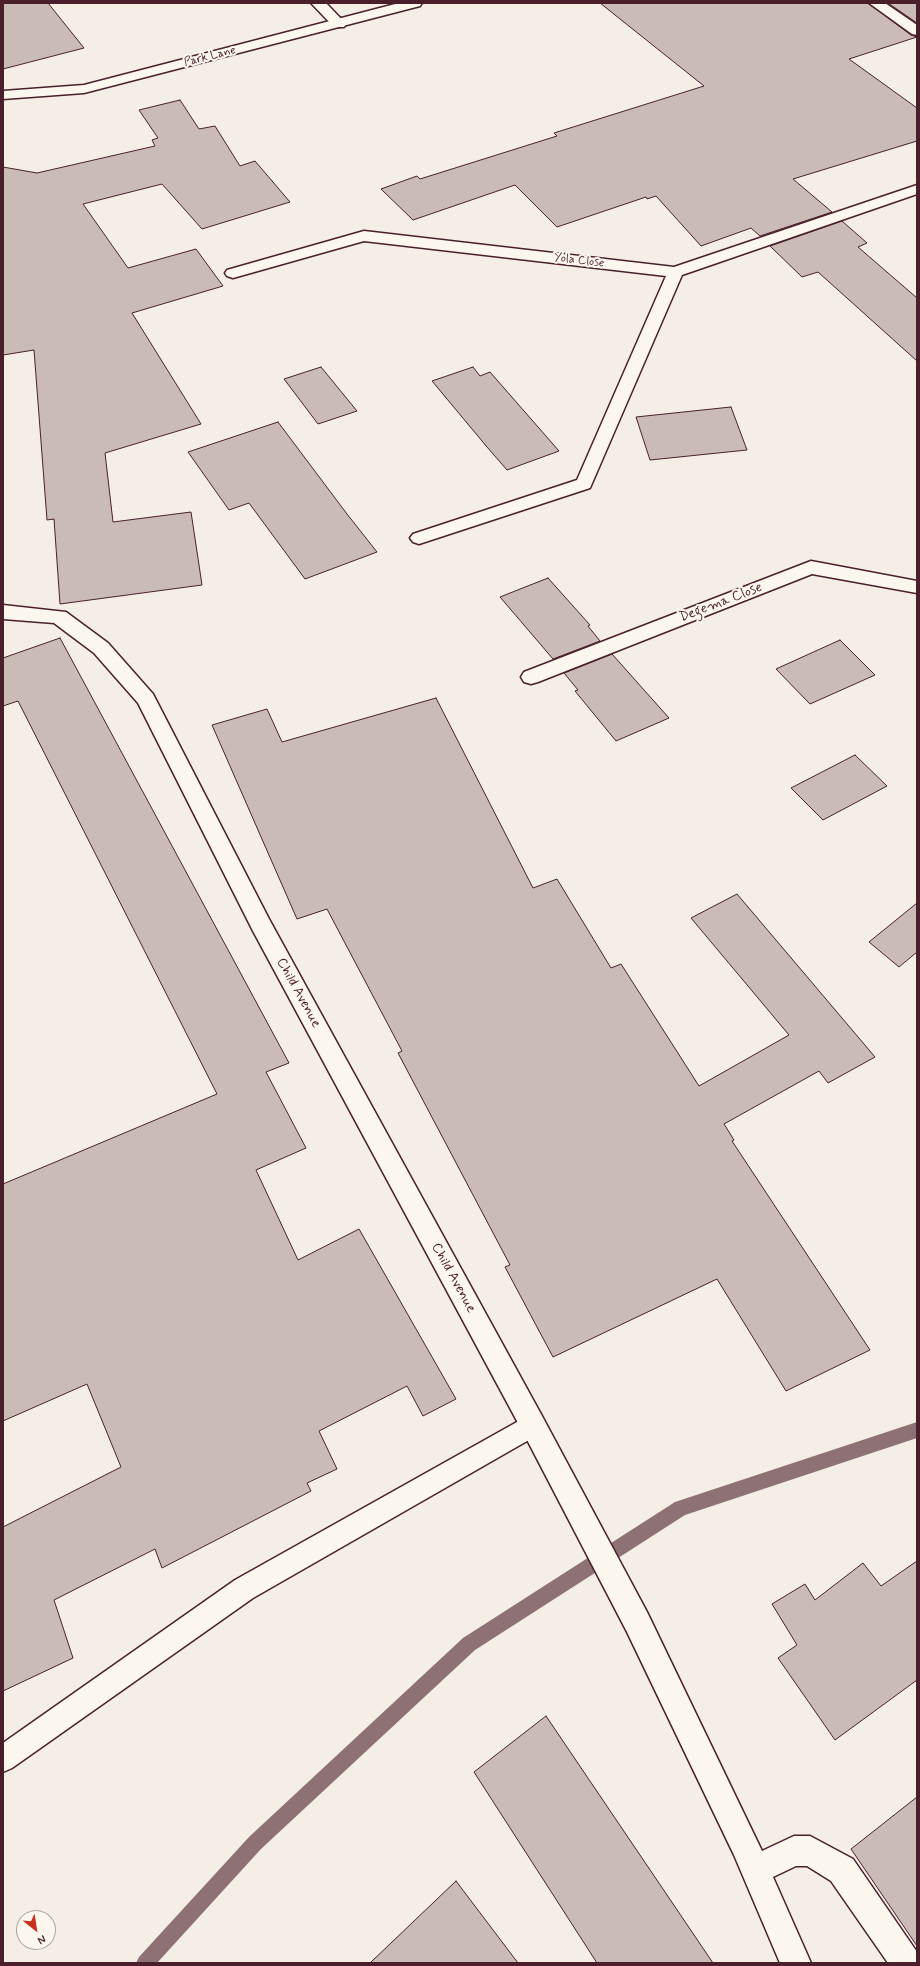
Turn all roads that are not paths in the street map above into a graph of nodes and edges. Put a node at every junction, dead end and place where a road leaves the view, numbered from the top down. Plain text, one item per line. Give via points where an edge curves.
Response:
1 (318, 3) edge
2 (415, 3) edge
3 (876, 3) edge
4 (344, 22) junction
5 (917, 31) edge
6 (3, 95) edge
7 (917, 189) edge
8 (675, 272) junction
9 (233, 273) dead end
10 (419, 538) dead end
11 (917, 588) edge
12 (3, 612) edge
13 (531, 678) dead end
14 (536, 1432) junction
15 (3, 1759) edge
16 (755, 1870) junction
17 (796, 1963) edge
18 (906, 1963) edge

1 - 4 street
2 - 4 street, Park Lane
3 - 5 street
4 - 6 street, Park Lane via 84,89
7 - 8 street, Yola Close
8 - 9 street, Yola Close via 364,236
8 - 10 street via 584,484
11 - 13 street, Degema Close via 812,567
12 - 14 street, Child Avenue via 59,617 101,648 146,699 261,925
14 - 15 lane via 244,1590
14 - 16 street, Child Avenue via 637,1622
16 - 17 street, Child Avenue
16 - 18 street via 794,1851 810,1851 842,1870

